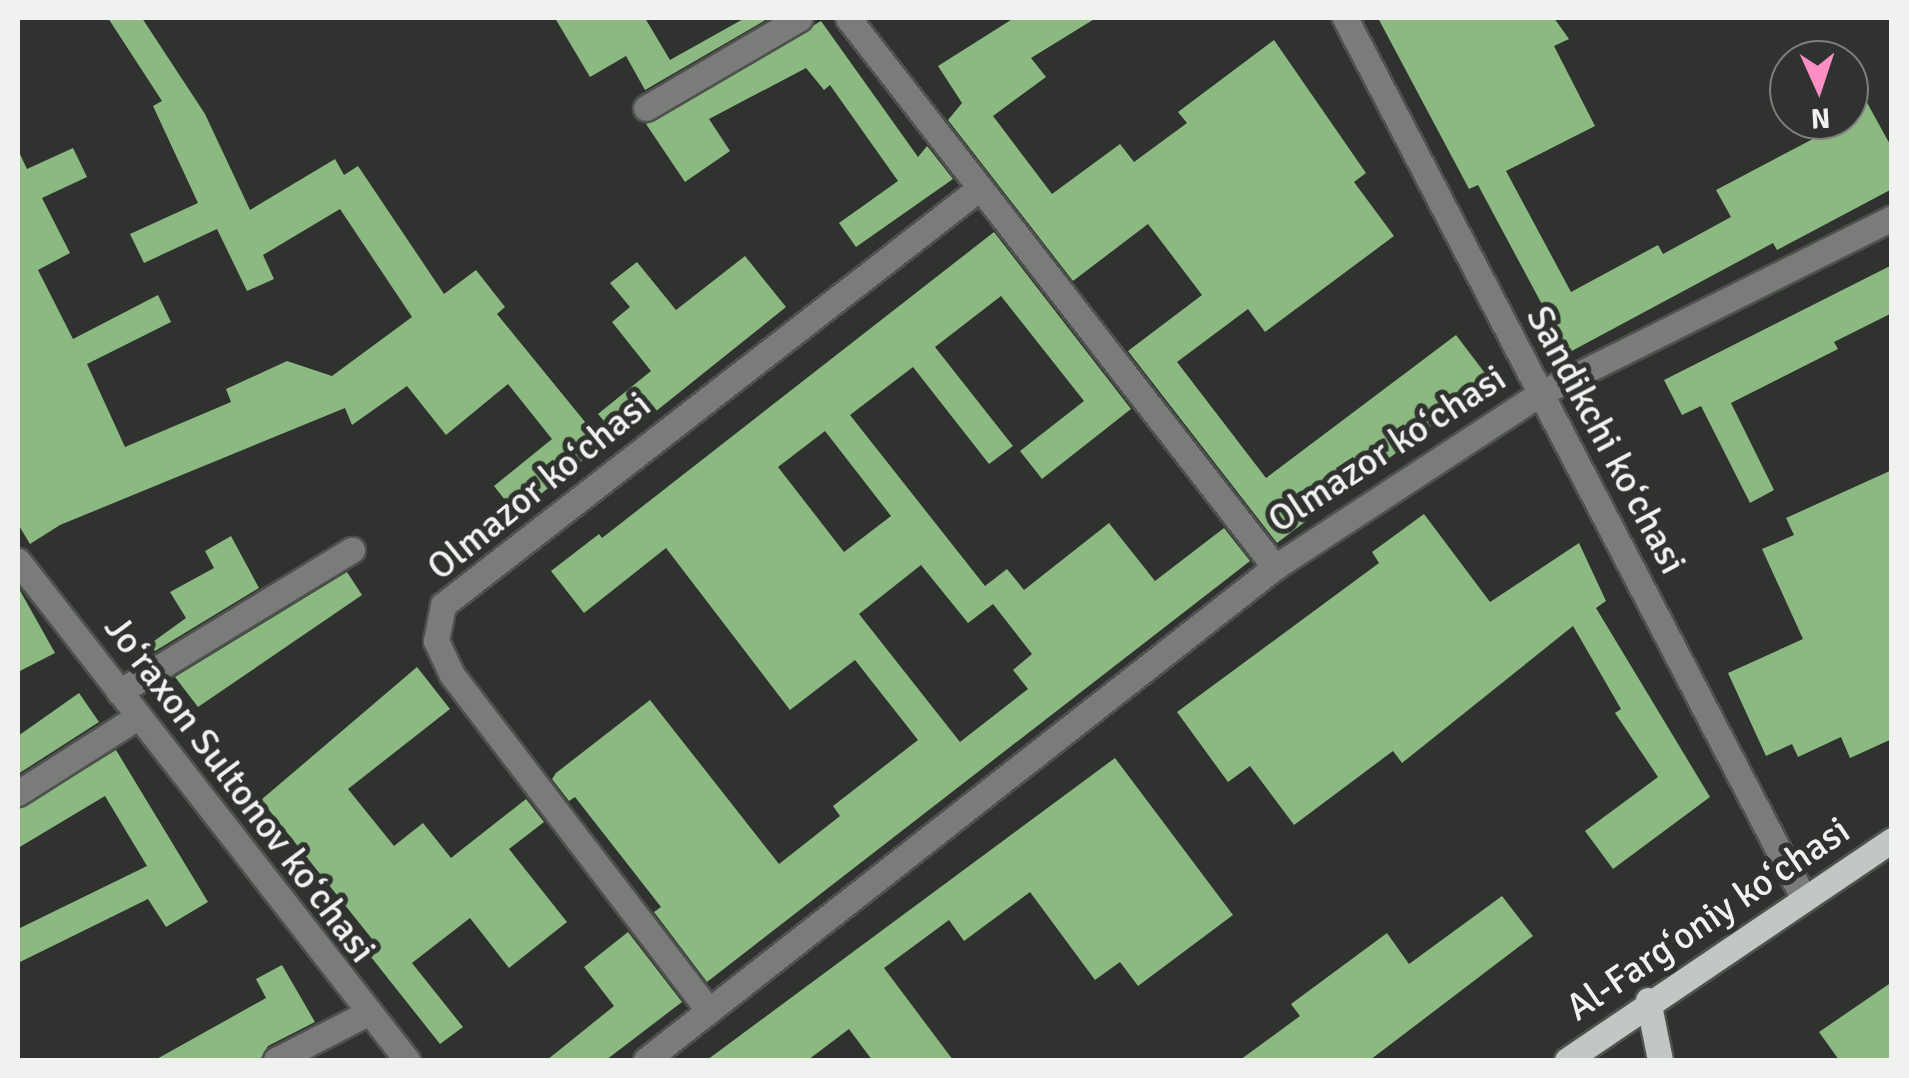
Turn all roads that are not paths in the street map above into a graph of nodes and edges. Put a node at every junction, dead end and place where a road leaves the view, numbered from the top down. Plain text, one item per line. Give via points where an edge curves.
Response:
1 (800, 18) edge
2 (848, 18) edge
3 (1345, 18) edge
4 (646, 108) dead end
5 (976, 191) junction
6 (1892, 218) edge
7 (1539, 394) junction
8 (352, 550) dead end
9 (18, 561) edge
10 (1275, 567) junction
11 (119, 692) junction
12 (134, 719) junction
13 (18, 793) edge
14 (1892, 840) edge
15 (1803, 897) junction
16 (1648, 1000) junction
17 (709, 1011) junction
18 (366, 1014) junction
19 (276, 1060) edge
20 (407, 1060) edge
21 (646, 1060) edge
22 (1567, 1060) edge
23 (1660, 1060) edge

1 - 4 street
2 - 5 street, Olmazor koʻchasi
3 - 7 street, Sandikchi koʻchasi
5 - 10 street, Olmazor koʻchasi
5 - 17 street, Olmazor koʻchasi via 443,606 436,641 452,675
6 - 7 street, Olmazor koʻchasi
7 - 10 street, Olmazor koʻchasi
7 - 15 street, Sandikchi koʻchasi
8 - 11 street
9 - 11 street, Joʻraxon Sultonov koʻchasi
10 - 17 street, Olmazor koʻchasi
11 - 12 street, Joʻraxon Sultonov koʻchasi
12 - 13 street
12 - 18 street, Joʻraxon Sultonov koʻchasi
14 - 15 main road, Al-Fargʻoniy koʻchasi
15 - 16 main road, Al-Fargʻoniy koʻchasi
16 - 22 main road, Al-Fargʻoniy koʻchasi
16 - 23 main road
17 - 21 street, Olmazor koʻchasi
18 - 19 street
18 - 20 street, Joʻraxon Sultonov koʻchasi

